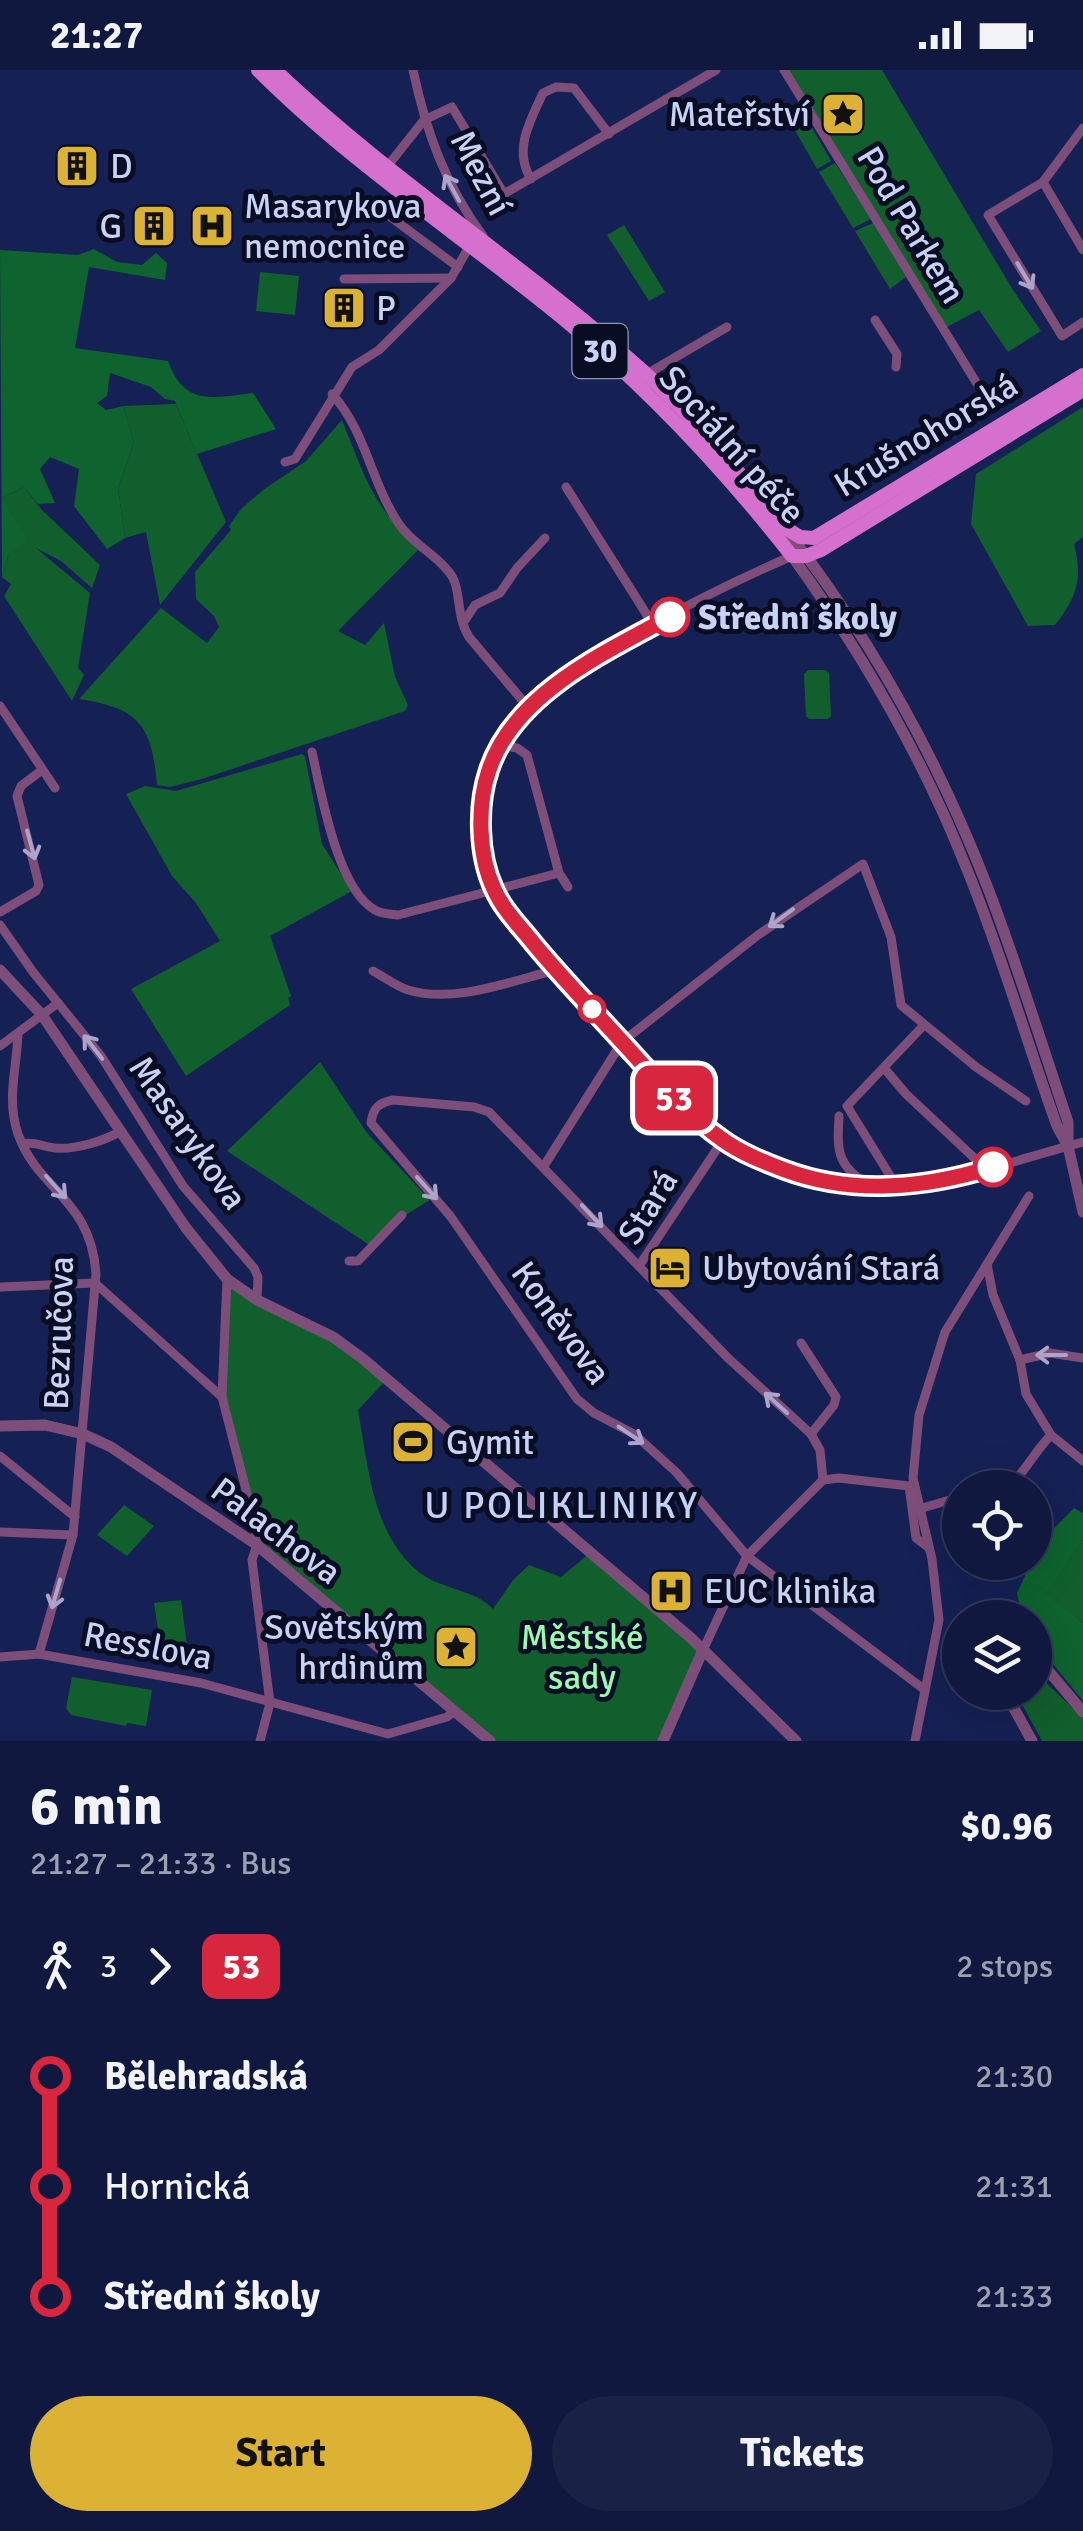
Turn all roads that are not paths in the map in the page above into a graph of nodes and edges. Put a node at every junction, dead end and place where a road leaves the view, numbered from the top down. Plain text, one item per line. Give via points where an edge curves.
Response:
1 (258, 70) edge
2 (274, 70) edge
3 (414, 70) edge
4 (716, 70) edge
5 (784, 70) edge
6 (424, 120) junction
7 (1083, 128) edge
8 (609, 134) junction
9 (382, 174) junction
10 (531, 179) junction
11 (1042, 182) junction
12 (373, 204) dead end
13 (469, 248) junction
14 (493, 250) junction
15 (1083, 250) edge
16 (458, 266) junction
17 (451, 278) junction
18 (344, 279) dead end
19 (874, 320) dead end
20 (1083, 322) edge
21 (727, 326) dead end
22 (896, 367) dead end
23 (646, 374) junction
24 (1083, 375) edge
25 (1083, 390) edge
26 (332, 394) junction
27 (992, 408) dead end
28 (285, 462) dead end
29 (566, 487) dead end
30 (782, 533) junction
31 (545, 538) dead end
32 (806, 550) junction
33 (768, 566) junction
34 (803, 572) junction
35 (462, 626) junction
36 (654, 626) junction
37 (0, 706) edge
38 (528, 708) junction
39 (500, 745) junction
40 (312, 752) dead end
41 (42, 770) junction
42 (55, 788) dead end
43 (560, 873) junction
44 (568, 887) dead end
45 (493, 888) junction
46 (0, 912) edge
47 (0, 924) edge
48 (0, 970) edge
49 (373, 970) dead end
50 (556, 970) junction
51 (58, 1003) junction
52 (42, 1015) junction
53 (924, 1026) junction
54 (18, 1033) junction
55 (622, 1042) junction
56 (0, 1046) edge
57 (884, 1068) junction
58 (1026, 1101) dead end
59 (839, 1116) dead end
60 (121, 1131) junction
61 (724, 1140) junction
62 (1083, 1142) edge
63 (22, 1144) junction
64 (1068, 1146) junction
65 (544, 1166) junction
66 (986, 1169) junction
67 (870, 1186) junction
68 (897, 1187) junction
69 (1029, 1196) dead end
70 (1083, 1212) edge
71 (402, 1214) dead end
72 (349, 1261) dead end
73 (987, 1264) junction
74 (639, 1266) junction
75 (227, 1279) junction
76 (95, 1282) junction
77 (0, 1288) edge
78 (257, 1300) junction
79 (801, 1343) dead end
80 (1083, 1358) edge
81 (1020, 1360) junction
82 (222, 1396) junction
83 (0, 1426) edge
84 (83, 1434) junction
85 (811, 1434) junction
86 (1051, 1435) junction
87 (0, 1456) edge
88 (1083, 1461) edge
89 (1027, 1470) edge
90 (822, 1480) junction
91 (942, 1502) edge
92 (919, 1509) junction
93 (75, 1517) junction
94 (0, 1532) edge
95 (72, 1534) junction
96 (256, 1545) junction
97 (930, 1548) junction
98 (747, 1556) junction
99 (703, 1650) junction
100 (39, 1654) junction
101 (0, 1657) edge
102 (1052, 1675) edge
103 (732, 1678) junction
104 (689, 1683) junction
105 (925, 1690) junction
106 (270, 1703) junction
107 (1015, 1710) edge
108 (454, 1711) junction
109 (1083, 1712) edge
110 (389, 1738) edge
111 (260, 1741) edge
112 (490, 1741) edge
113 (663, 1741) edge
114 (796, 1741) edge
115 (914, 1741) edge
116 (1032, 1741) edge

1 - 9 main road, Sociální péče / 30 via 335,143
2 - 9 main road, Sociální péče / 30
3 - 6 street, Mezní
4 - 8 street
5 - 27 street, Pod Parkem
6 - 9 street, Mezní
6 - 10 street via 452,107 504,194
14 -> 6 street, Mezní via 443,172
7 - 11 street
8 - 10 street
8 - 10 street via 574,88 543,93 522,150
9 - 13 main road, Sociální péče / 30
9 - 14 main road, Sociální péče / 30
11 - 15 street
11 -> 20 street via 988,215 1062,336
12 - 16 street
13 - 16 street
13 - 30 main road, Sociální péče / 30 via 641,386
14 - 23 main road, Sociální péče / 30
16 - 17 street
17 - 18 street
17 - 26 street via 379,350 352,366
19 - 22 street via 896,354
21 - 23 street
23 - 30 main road, Sociální péče / 30 via 721,451
24 - 32 main road, Krušnohorská
25 - 32 main road, Krušnohorská
26 - 28 street via 295,458
26 - 35 street via 356,426 401,528 452,576
29 - 36 street
30 - 32 main road, Sociální péče / 30
30 - 32 main road via 800,537
30 - 33 street
31 - 35 street via 500,593 466,614
32 - 33 street
32 - 34 street
32 - 64 street via 900,700 962,824 1068,1122
33 - 34 street
33 - 36 street
34 - 64 street via 866,667 932,789
35 - 38 street
36 - 38 street
37 - 41 street
38 - 39 street
39 - 43 street via 528,755
39 - 45 street via 481,806
40 - 45 street via 340,862 376,911 398,915
41 - 42 street
41 -> 46 street via 18,796 39,886
43 - 44 street
43 - 45 street
45 - 50 street
47 - 51 street, Masarykova
48 - 52 street, Masarykova
49 - 50 street via 406,990 447,994
50 - 55 street
51 - 52 street
78 -> 51 street, Masarykova via 254,1268 183,1186 102,1056
52 - 54 street
52 - 60 street, Masarykova
53 -> 55 street via 901,1004 891,936 863,864 758,934
53 - 57 street
53 - 58 street
54 - 56 street
54 - 63 street, Bezručova via 12,1100
55 - 61 street
55 - 65 street
57 - 66 street
57 - 68 street via 847,1106
59 - 67 street via 842,1162
60 - 63 street via 64,1148
60 - 75 street, Masarykova
61 - 67 street via 790,1172
61 - 74 street, Stará
62 - 64 street
63 -> 76 street, Bezručova via 78,1213 95,1257
64 - 66 street
64 - 70 street
65 -> 74 street
65 -> 98 street, Koněvova via 490,1112 393,1100 373,1111 371,1124 382,1140 447,1212 577,1400 634,1434 677,1473
66 - 68 street
67 - 68 street
69 - 73 street
71 - 72 street via 358,1261
73 - 81 street via 992,1295
73 - 92 street via 945,1332 919,1415 913,1478
85 -> 74 street, Stará
75 - 78 street, Masarykova
75 - 82 street
76 - 77 street
76 - 82 street
76 - 84 street, Bezručova
78 - 99 street, Masarykova via 362,1358
79 - 85 street via 836,1397
80 -> 81 street via 1050,1353
81 - 86 street via 1026,1394
82 - 96 street
83 - 84 street, Palachova via 44,1425
84 - 93 street, Bezručova
84 - 96 street, Palachova
85 - 90 street via 820,1450
86 - 88 street
86 - 89 street
87 - 93 street
90 - 97 street via 909,1486 916,1538
90 - 98 street
91 - 92 street
92 - 97 street
93 - 95 street, Bezručova
94 - 95 street
95 -> 100 street, Bezručova
96 - 106 street via 252,1560
96 - 108 street, Palachova
97 - 105 street via 939,1620
98 - 99 street
98 - 105 street, Koněvova
99 - 103 street, Masarykova
99 - 104 street
100 - 101 street, Resslova
100 - 106 street, Resslova via 202,1683
102 - 109 street
103 - 104 street via 706,1672
103 - 114 street, Masarykova
104 - 113 street
105 - 115 street
106 - 110 street, Resslova
106 - 111 street
107 - 116 street
108 - 110 street, Resslova
108 - 112 street, Palachova

